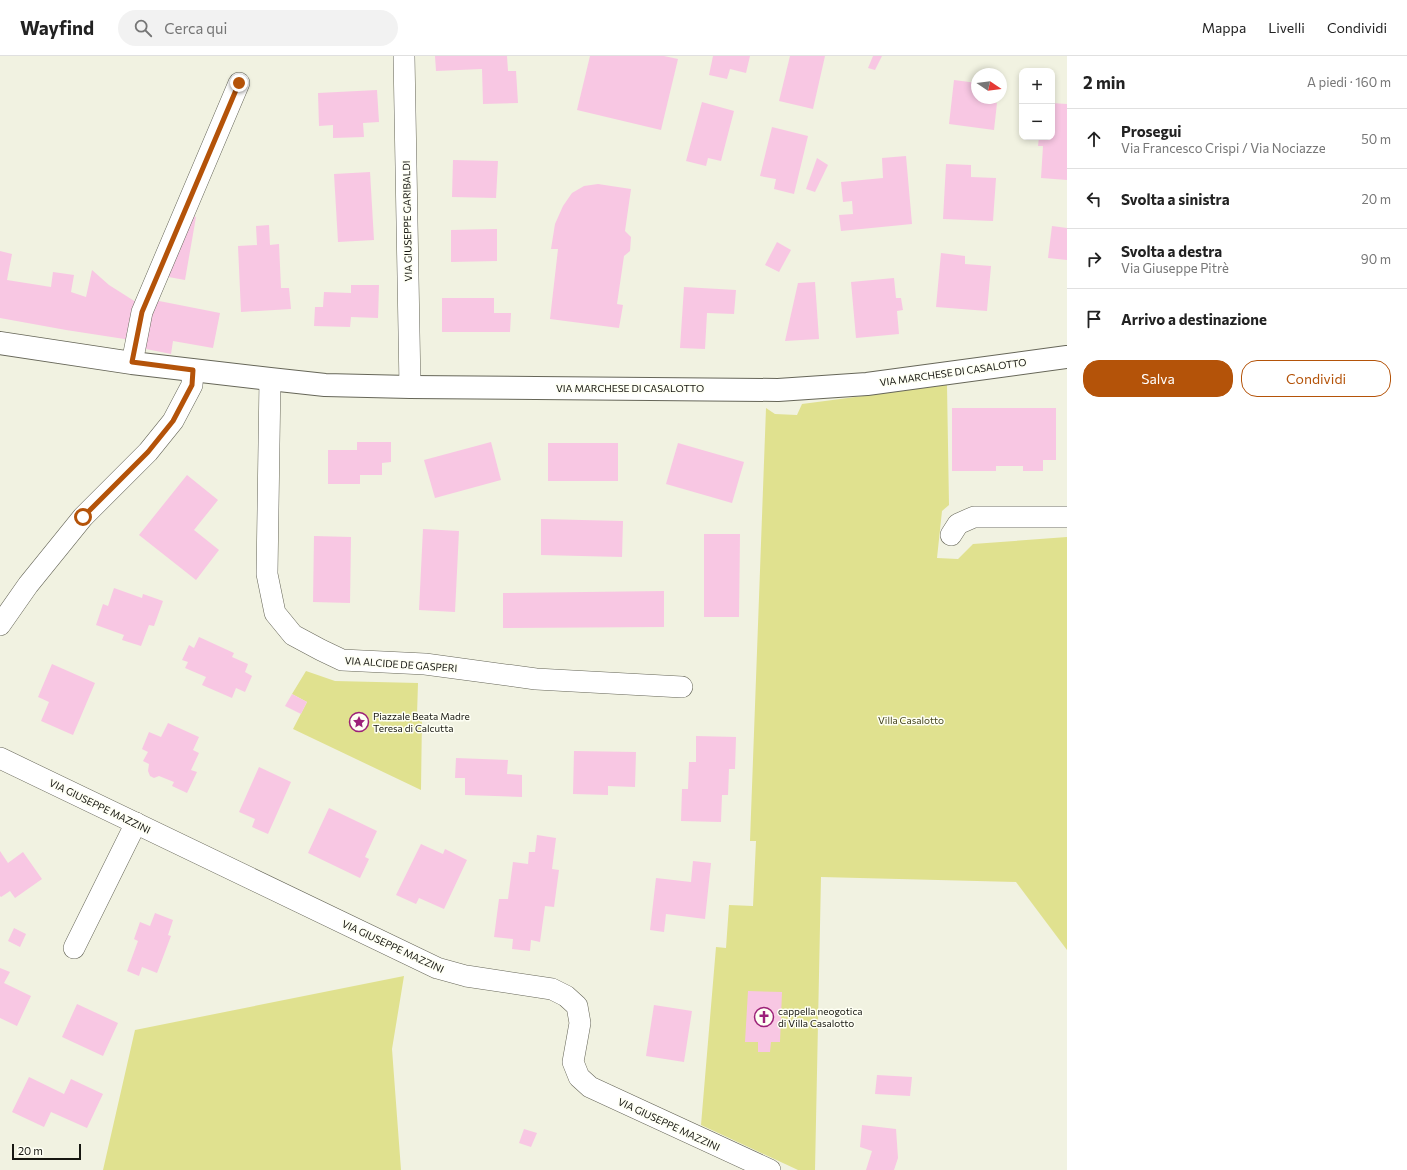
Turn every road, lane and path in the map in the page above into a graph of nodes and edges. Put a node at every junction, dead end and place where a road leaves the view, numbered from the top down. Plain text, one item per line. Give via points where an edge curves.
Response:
1 (404, 56) edge
2 (239, 83) dead end
3 (0, 343) edge
4 (1067, 357) edge
5 (132, 362) junction
6 (193, 370) junction
7 (270, 379) junction
8 (410, 387) junction
9 (1067, 517) edge
10 (951, 535) dead end
11 (0, 625) edge
12 (682, 687) dead end
13 (0, 758) edge
14 (136, 823) junction
15 (74, 948) dead end
16 (770, 1170) edge

1 - 8 street, VIA GIUSEPPE GARIBALDI
2 - 5 street via 142,312
3 - 5 street, VIA MARCHESE DI CASALOTTO
4 - 8 street, VIA MARCHESE DI CASALOTTO via 867,384 778,390
5 - 6 street, VIA MARCHESE DI CASALOTTO
6 - 7 street, VIA MARCHESE DI CASALOTTO
6 - 11 street via 192,385 173,421 148,452 83,517 28,585
7 - 8 street, VIA MARCHESE DI CASALOTTO via 325,385
7 - 12 street, VIA ALCIDE DE GASPERI via 267,574 275,613 293,635 342,660 425,664 536,679
9 - 10 street via 974,518 958,524
13 - 14 street, VIA GIUSEPPE MAZZINI
14 - 15 street
14 - 16 street, VIA GIUSEPPE MAZZINI via 437,968 466,976 552,990 566,996 577,1006 580,1023 573,1062 579,1077 590,1087

